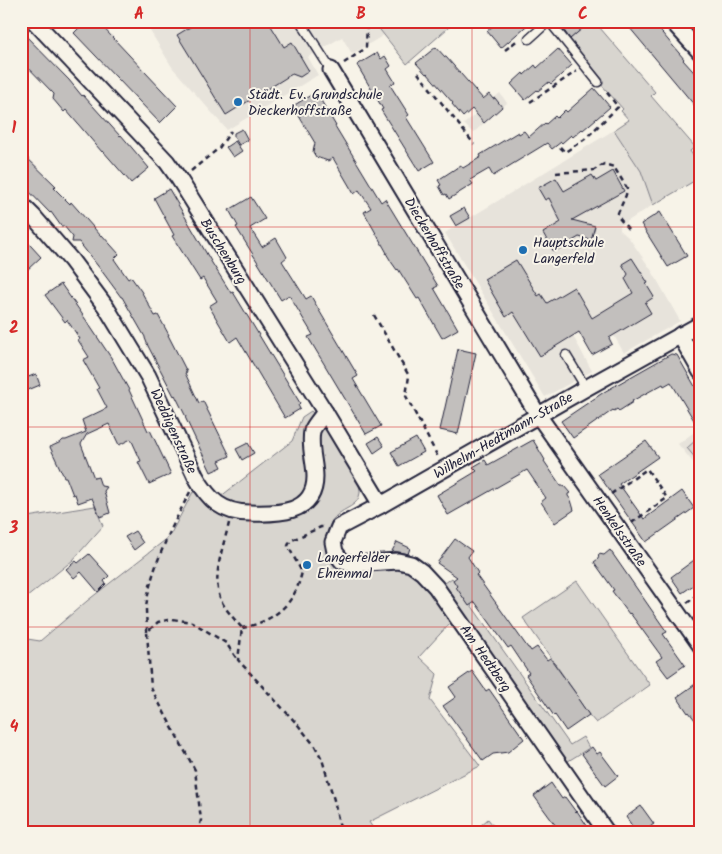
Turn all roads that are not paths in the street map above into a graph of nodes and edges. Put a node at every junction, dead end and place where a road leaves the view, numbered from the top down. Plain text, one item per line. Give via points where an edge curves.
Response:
1 (34, 21) edge
2 (300, 21) edge
3 (549, 21) edge
4 (672, 21) edge
5 (530, 39) road end
6 (701, 53) edge
7 (331, 70) joint
8 (598, 82) road end
9 (21, 204) edge
10 (701, 324) edge
11 (680, 335) junction
12 (566, 355) dead end
13 (701, 372) edge
14 (586, 388) junction
15 (325, 412) junction
16 (538, 415) junction
17 (381, 505) junction
18 (333, 542) joint
19 (695, 626) edge
20 (701, 646) edge
21 (607, 833) edge

1 - 15 street, Buschenburg via 167,162
2 - 7 lane
3 - 5 lane
3 - 8 lane
4 - 6 street
7 - 16 street, Dieckerhoffstraße
9 - 15 street, Weddigenstraße via 71,260 106,307 148,376 200,486 214,503 232,512 248,513 278,512 300,506 313,489 313,429
10 - 11 street, Wilhelm-Hedtmann-Straße
11 - 13 street
11 - 14 street, Wilhelm-Hedtmann-Straße
12 - 14 lane
14 - 16 street, Wilhelm-Hedtmann-Straße
15 - 17 street, Buschenburg
16 - 17 street, Wilhelm-Hedtmann-Straße
16 - 19 street, Henkelsstraße via 620,531
17 - 18 street, Wilhelm-Hedtmann-Straße via 339,527
18 - 21 street, Am Hedtberg via 342,561 353,564 404,562 417,568 432,582
19 - 20 street, Henkelsstraße

